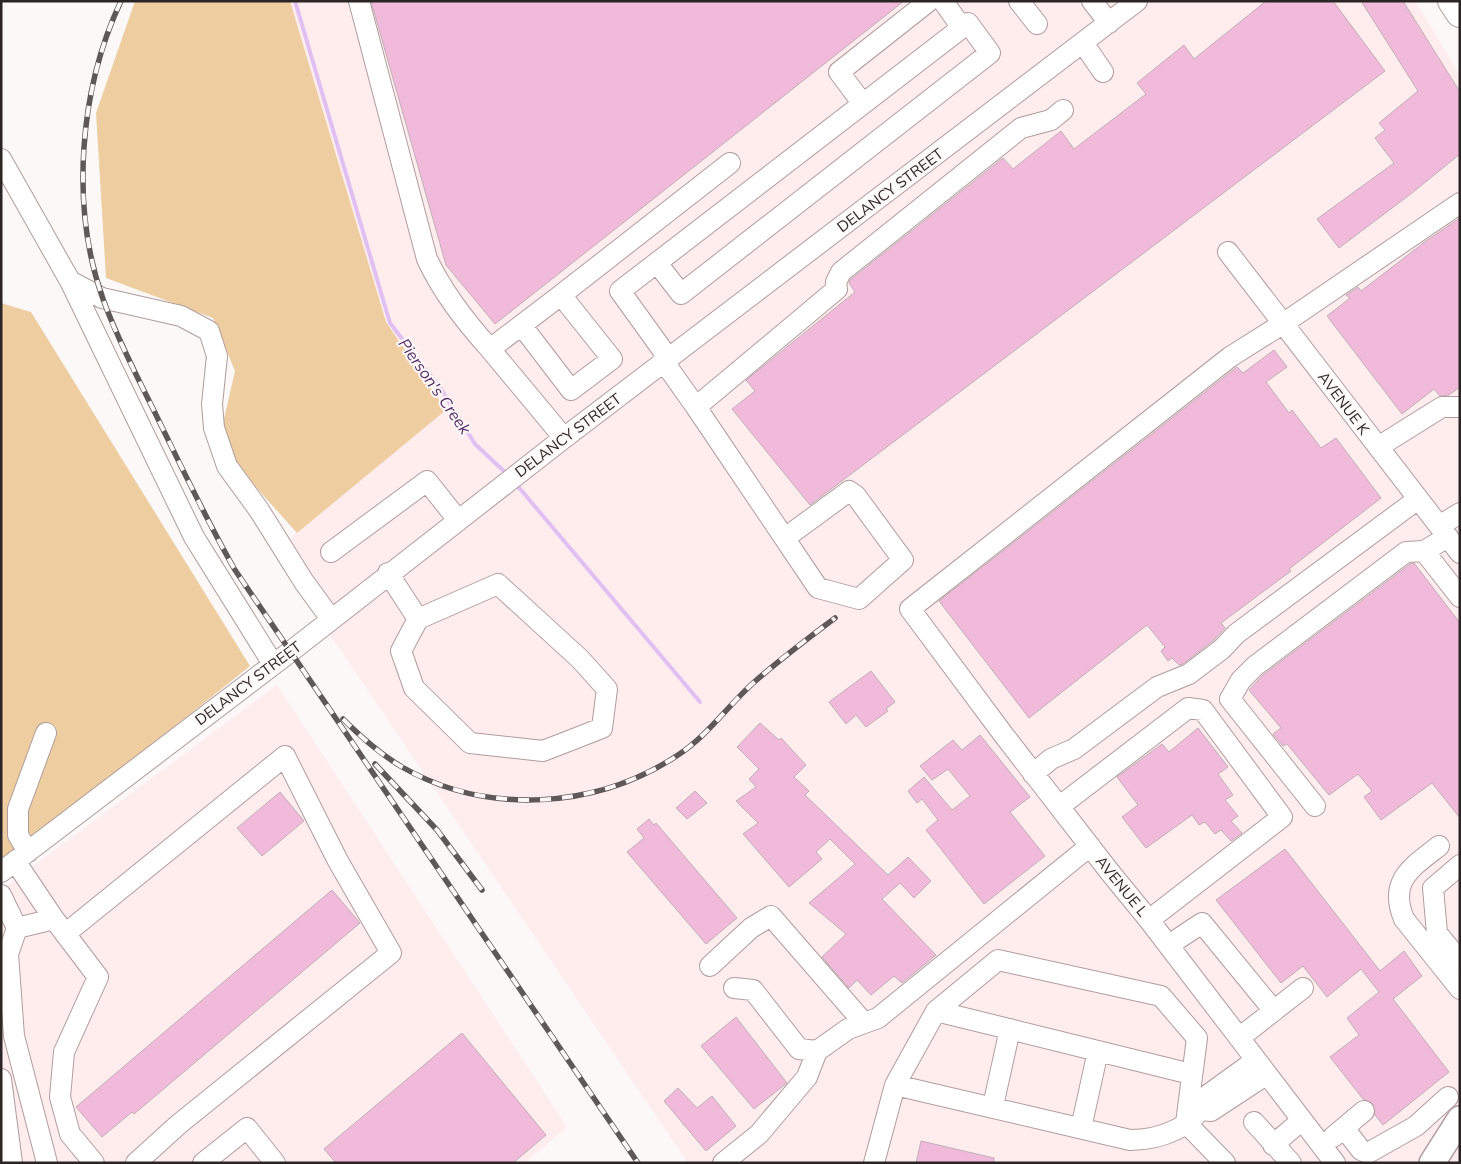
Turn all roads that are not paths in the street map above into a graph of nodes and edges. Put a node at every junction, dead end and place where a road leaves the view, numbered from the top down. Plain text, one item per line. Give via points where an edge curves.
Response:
1 (359, 1) edge
2 (929, 1) edge
3 (943, 1) edge
4 (1019, 1) edge
5 (1092, 1) edge
6 (1137, 1) edge
7 (1452, 1) edge
8 (1460, 13) edge
9 (1109, 23) junction
10 (1037, 24) dead end
11 (962, 28) junction
12 (1083, 43) junction
13 (1102, 72) dead end
14 (863, 104) junction
15 (1063, 110) dead end
16 (1, 159) edge
17 (730, 163) dead end
18 (1460, 203) edge
19 (1228, 252) dead end
20 (657, 263) junction
21 (70, 281) junction
22 (562, 295) junction
23 (1284, 323) junction
24 (522, 326) junction
25 (490, 349) junction
26 (666, 360) junction
27 (696, 407) junction
28 (1460, 407) edge
29 (564, 438) junction
30 (1378, 447) junction
31 (1418, 499) junction
32 (1460, 513) edge
33 (458, 520) junction
34 (1443, 532) junction
35 (785, 538) junction
36 (1424, 551) junction
37 (331, 552) dead end
38 (1460, 553) edge
39 (388, 573) junction
40 (1460, 597) edge
41 (331, 619) junction
42 (418, 619) junction
43 (273, 664) junction
44 (46, 733) dead end
45 (1033, 774) junction
46 (1060, 806) junction
47 (1315, 806) dead end
48 (1090, 846) junction
49 (1439, 846) dead end
50 (15, 862) edge
51 (1460, 865) edge
52 (1, 894) edge
53 (1149, 920) junction
54 (59, 926) junction
55 (17, 928) junction
56 (1168, 945) junction
57 (1460, 961) edge
58 (710, 966) dead end
59 (734, 988) dead end
60 (1303, 988) dead end
61 (1460, 989) edge
62 (936, 1010) junction
63 (1274, 1011) junction
64 (864, 1023) junction
65 (1010, 1029) junction
66 (1239, 1038) junction
67 (817, 1051) junction
68 (1098, 1051) junction
69 (20, 1059) junction
70 (1, 1066) edge
71 (1262, 1067) junction
72 (1191, 1074) junction
73 (1, 1079) edge
74 (896, 1085) junction
75 (1448, 1097) dead end
76 (993, 1106) junction
77 (1364, 1112) dead end
78 (1460, 1119) edge
79 (1302, 1120) junction
80 (1254, 1122) dead end
81 (1186, 1123) junction
82 (1081, 1128) junction
83 (1344, 1128) junction
84 (1322, 1146) junction
85 (1277, 1154) edge
86 (12, 1163) edge
87 (47, 1163) edge
88 (94, 1163) edge
89 (136, 1163) edge
90 (203, 1163) edge
91 (274, 1163) edge
92 (723, 1163) edge
93 (874, 1163) edge
94 (1225, 1163) edge
95 (1291, 1163) edge
96 (1335, 1163) edge
97 (1432, 1163) edge

1 - 25 street via 426,259 440,287
2 - 14 street via 839,72
3 - 11 street
4 - 10 street
5 - 9 street
6 - 9 street, DELANCY STREET
7 - 8 highway
9 - 12 street, DELANCY STREET
11 - 14 street
11 - 20 street via 968,23 990,53 681,294
12 - 13 street
12 - 26 street, DELANCY STREET
14 - 20 street
15 - 27 street via 1051,120 1021,128 841,272 836,282 837,289
16 - 21 street
17 - 22 street
18 - 23 street
19 - 23 street, AVENUE K
20 - 26 street via 620,291
21 - 41 street via 102,298 181,316 209,331 217,356 212,404 214,428 227,466
21 - 43 street via 194,537
22 - 24 street
22 - 24 street via 612,359 571,390
23 - 30 street, AVENUE K
23 - 45 street, AVENUE L via 1230,357 910,609
24 - 25 street
25 - 29 street
26 - 27 street
26 - 29 street, DELANCY STREET
27 - 35 street
28 - 30 street via 1442,407
29 - 33 street, DELANCY STREET
30 - 31 street, AVENUE K
31 - 34 street, AVENUE K
31 - 45 street via 1236,634 1189,674 1157,687 1074,749 1051,759
32 - 34 street
33 - 37 street via 427,481
33 - 39 street, DELANCY STREET
34 - 36 street
34 - 38 street, AVENUE K
35 - 35 street via 818,588 859,600 903,560 849,491
36 - 40 street
36 - 47 street via 1406,552 1256,666 1240,680 1230,699
39 - 41 street, DELANCY STREET
39 - 42 street
41 - 43 street, DELANCY STREET
42 - 42 street via 401,651 414,688 470,743 543,751 602,728 607,689 580,659 498,584
43 - 50 street, DELANCY STREET
44 - 50 street via 18,809
45 - 46 street, AVENUE L
46 - 48 street, AVENUE L
46 - 53 street via 1188,708 1203,710 1282,817
48 - 53 street, AVENUE L
48 - 64 street via 878,1018
49 - 61 street via 1402,878 1398,906 1404,919
50 - 54 street
51 - 57 street via 1433,888 1437,933
52 - 55 street
53 - 56 street, AVENUE L
54 - 55 street
54 - 88 street via 98,977 64,1052 60,1097 70,1134
54 - 89 street via 285,756 338,861 391,953 179,1124
55 - 69 street via 8,954 14,1036
56 - 63 street via 1202,923
56 - 66 street, AVENUE L
58 - 64 street via 751,928 771,916
59 - 67 street via 753,990 799,1049
60 - 63 street
62 - 65 street
62 - 72 street via 998,960 1161,996 1197,1038
62 - 74 street
63 - 66 street
64 - 67 street via 848,1029
65 - 68 street
65 - 76 street
66 - 71 street, AVENUE L
67 - 92 street via 807,1077 759,1134
68 - 72 street
68 - 82 street
69 - 70 street
69 - 87 street
71 - 79 street, AVENUE L
71 - 81 street via 1205,1097 1202,1110
72 - 81 street
73 - 86 street
74 - 76 street
74 - 93 street
75 - 83 street via 1416,1126 1368,1153 1361,1150
76 - 82 street
77 - 83 street
78 - 97 main road
79 - 84 street, AVENUE L
79 - 85 street
80 - 85 street
81 - 82 street via 1147,1140 1130,1140
81 - 94 street
83 - 84 street
84 - 96 street, AVENUE L
85 - 95 street
90 - 91 street via 247,1128

